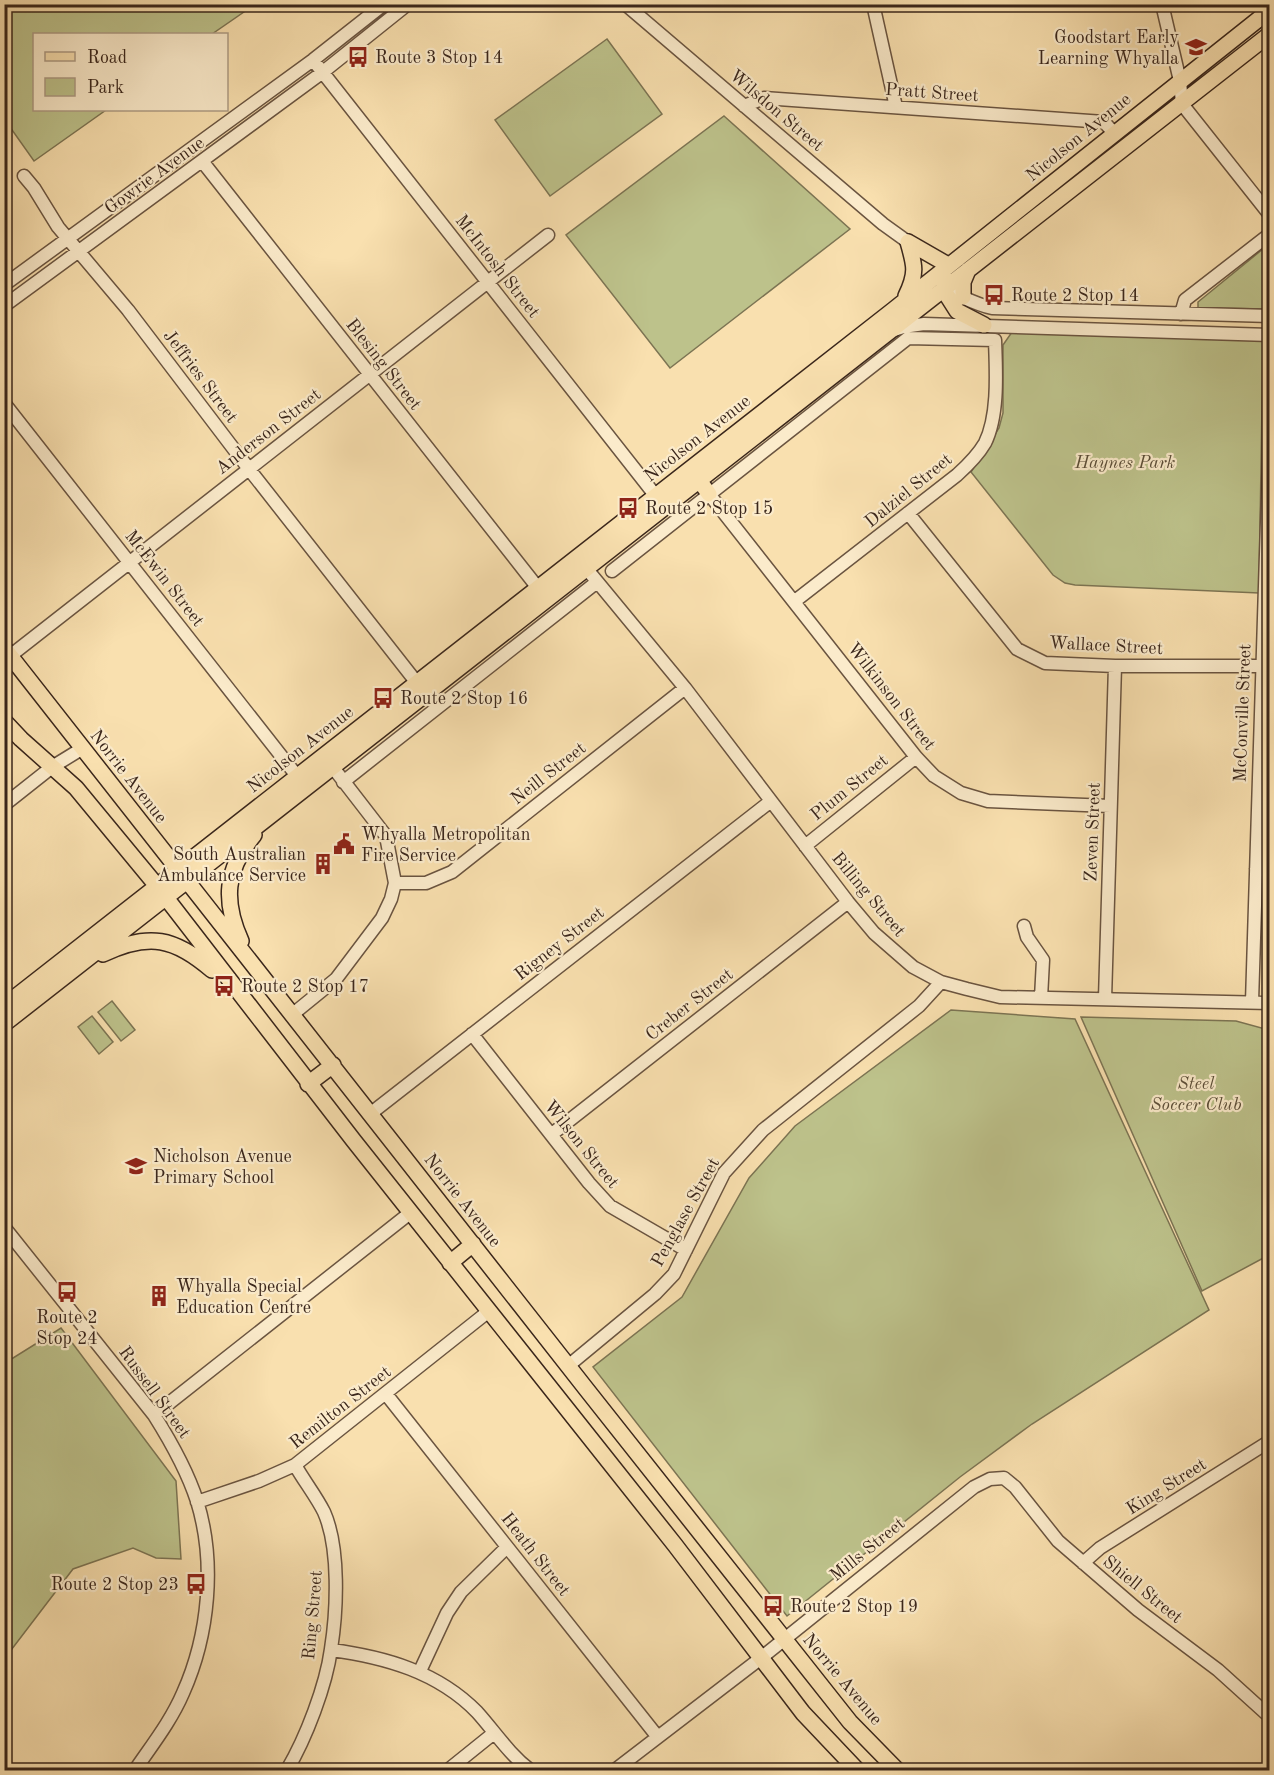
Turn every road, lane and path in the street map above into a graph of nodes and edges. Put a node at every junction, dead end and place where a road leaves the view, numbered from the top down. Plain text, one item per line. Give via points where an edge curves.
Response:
1 (384, 4) edge
2 (408, 4) edge
3 (625, 4) edge
4 (873, 4) edge
5 (1162, 4) edge
6 (1269, 10) edge
7 (1269, 34) edge
8 (313, 60) junction
9 (322, 72) junction
10 (1180, 81) junction
11 (1182, 104) junction
12 (744, 106) junction
13 (896, 107) junction
14 (1114, 133) junction
15 (202, 161) junction
16 (24, 176) dead end
17 (1049, 185) junction
18 (1059, 199) junction
19 (1269, 215) edge
20 (1269, 234) edge
21 (548, 235) dead end
22 (67, 238) junction
23 (908, 242) junction
24 (79, 252) junction
25 (964, 253) junction
26 (948, 265) junction
27 (968, 270) junction
28 (488, 282) junction
29 (4, 285) edge
30 (943, 289) junction
31 (963, 297) junction
32 (904, 300) junction
33 (4, 306) edge
34 (892, 310) junction
35 (1181, 314) junction
36 (1269, 316) edge
37 (984, 325) junction
38 (1009, 326) junction
39 (887, 333) junction
40 (1269, 334) edge
41 (995, 340) junction
42 (369, 375) junction
43 (4, 403) edge
44 (763, 420) junction
45 (1269, 426) edge
46 (249, 469) junction
47 (1269, 475) edge
48 (699, 480) junction
49 (709, 494) junction
50 (656, 495) junction
51 (908, 513) junction
52 (130, 562) junction
53 (581, 563) junction
54 (612, 571) dead end
55 (597, 582) junction
56 (538, 588) junction
57 (795, 601) junction
58 (7, 652) edge
59 (1115, 666) junction
60 (1261, 666) junction
61 (417, 683) junction
62 (685, 688) junction
63 (4, 721) edge
64 (1264, 742) edge
65 (83, 748) junction
66 (916, 757) junction
67 (328, 762) junction
68 (52, 767) junction
69 (297, 776) junction
70 (343, 782) junction
71 (771, 801) junction
72 (4, 805) edge
73 (1110, 806) junction
74 (265, 821) junction
75 (805, 846) junction
76 (1256, 869) junction
77 (1269, 870) edge
78 (183, 876) junction
79 (395, 883) junction
80 (161, 892) junction
81 (849, 902) junction
82 (1024, 926) dead end
83 (86, 962) junction
84 (258, 971) junction
85 (940, 982) junction
86 (238, 993) junction
87 (1041, 998) junction
88 (1105, 999) junction
89 (1252, 1002) junction
90 (1269, 1003) edge
91 (4, 1006) edge
92 (292, 1014) junction
93 (4, 1024) edge
94 (472, 1034) junction
95 (333, 1065) junction
96 (308, 1084) junction
97 (370, 1114) junction
98 (552, 1134) junction
99 (410, 1213) junction
100 (4, 1227) edge
101 (473, 1244) junction
102 (686, 1250) junction
103 (450, 1263) junction
104 (489, 1311) junction
105 (568, 1366) junction
106 (587, 1390) junction
107 (386, 1394) junction
108 (566, 1407) junction
109 (154, 1415) junction
110 (1269, 1441) edge
111 (295, 1465) junction
112 (1004, 1478) joint
113 (197, 1502) junction
114 (507, 1547) junction
115 (1083, 1563) junction
116 (784, 1639) junction
117 (332, 1650) junction
118 (761, 1658) junction
119 (420, 1671) junction
120 (1269, 1717) edge
121 (494, 1733) junction
122 (657, 1736) junction
123 (135, 1770) edge
124 (287, 1770) edge
125 (448, 1770) edge
126 (530, 1770) edge
127 (615, 1770) edge
128 (857, 1770) edge
129 (897, 1770) edge

1 - 8 street, Gowrie Avenue
2 - 9 street, Gowrie Avenue
3 - 12 street, Wilsdon Street
4 - 13 street
5 - 10 street
6 - 10 main road, Nicolson Avenue
7 - 11 main road, Nicolson Avenue
8 - 9 street, McIntosh Street
8 - 22 street, Gowrie Avenue
9 - 15 street, Gowrie Avenue
9 - 28 street, McIntosh Street
10 - 11 street
10 - 14 main road, Nicolson Avenue
11 - 18 main road, Nicolson Avenue
11 - 19 street
12 - 13 street, Pratt Street via 764,98
12 - 23 street, Wilsdon Street
13 - 14 street, Pratt Street via 1104,122
14 - 17 main road, Nicolson Avenue
15 - 24 street, Gowrie Avenue
15 - 42 street, Blesing Street
16 - 22 street, Jeffries Street
17 - 18 main road
17 - 25 main road, Nicolson Avenue
18 - 27 main road, Nicolson Avenue
20 - 35 street via 1185,300
21 - 28 street, Anderson Street
22 - 24 street, Jeffries Street
22 - 29 street, Gowrie Avenue
23 - 26 main road
23 - 32 main road via 915,266 914,280
24 - 33 street, Gowrie Avenue
24 - 46 street, Jeffries Street
25 - 26 main road, Nicolson Avenue
25 - 30 main road
26 - 32 main road, Nicolson Avenue
27 - 30 main road, Nicolson Avenue
27 - 31 main road
28 - 42 street, Anderson Street
28 - 50 street, McIntosh Street
30 - 31 street
30 - 34 main road via 928,289
30 - 37 main road via 957,311
30 - 39 main road, Nicolson Avenue
31 - 35 street via 992,308
32 - 34 main road, Nicolson Avenue
34 - 44 main road, Nicolson Avenue
35 - 36 street
37 - 38 street
37 - 39 street via 924,324
37 - 41 street
38 - 40 street
38 - 41 street
39 - 44 main road, Nicolson Avenue
41 - 49 street via 908,338
41 - 51 street, Dalziel Street via 995,394 992,424 985,443 971,463
42 - 46 street, Anderson Street
42 - 56 street, Blesing Street
43 - 52 street, McEwin Street
44 - 48 main road, Nicolson Avenue
44 - 50 main road, Nicolson Avenue
45 - 47 street, McConville Street
46 - 52 street, Anderson Street
46 - 61 street, Jeffries Street
47 - 60 street, McConville Street
48 - 49 main road
48 - 53 main road, Nicolson Avenue
49 - 54 street
49 - 57 street, Wilkinson Street
50 - 53 main road, Nicolson Avenue
51 - 57 street, Dalziel Street
51 - 59 street, Wallace Street via 1017,650 1045,663
52 - 58 street, Anderson Street
52 - 69 street, McEwin Street
53 - 55 street, Billing Street
53 - 56 main road, Nicolson Avenue
53 - 67 main road, Nicolson Avenue
55 - 62 street, Billing Street
55 - 70 street
56 - 61 main road, Nicolson Avenue
57 - 66 street, Wilkinson Street
58 - 65 main road, Norrie Avenue
59 - 60 street, Wallace Street
59 - 73 street, Zeven Street
60 - 64 street, McConville Street
61 - 67 main road, Nicolson Avenue
62 - 71 street, Billing Street
62 - 79 street, Neill Street via 452,872 426,883
63 - 68 main road
64 - 76 street, McConville Street
65 - 68 street
65 - 78 main road, Norrie Avenue
66 - 73 street, Wilkinson Street via 934,776 961,793 988,801
66 - 75 street, Plum Street
67 - 69 main road, Nicolson Avenue
67 - 70 street
67 - 74 main road, Nicolson Avenue
68 - 72 street
68 - 80 main road via 76,788
69 - 78 main road, Nicolson Avenue
70 - 79 street via 386,836
71 - 75 street, Billing Street
71 - 94 street, Rigney Street
73 - 88 street, Zeven Street
74 - 78 main road, Nicolson Avenue
74 - 84 main road via 247,843 230,883 230,913
75 - 81 street, Billing Street
76 - 77 street
76 - 89 street, McConville Street
78 - 80 main road, Nicolson Avenue
78 - 84 main road, Norrie Avenue
79 - 92 street via 382,918 336,979
80 - 83 main road, Nicolson Avenue
80 - 86 main road
80 - 91 main road, Nicolson Avenue
81 - 85 street, Billing Street via 898,955
81 - 98 street, Creber Street
82 - 87 street via 1027,938 1043,960
83 - 86 main road via 142,941 167,942 190,952
83 - 93 main road, Nicolson Avenue
84 - 92 main road, Norrie Avenue
85 - 87 street, Billing Street via 1000,997
85 - 102 street, Penglase Street via 919,1006 763,1130 741,1152 724,1173
86 - 96 main road
87 - 88 street, Billing Street
88 - 89 street, Billing Street
89 - 90 street, Billing Street
92 - 95 main road, Norrie Avenue
94 - 97 street, Rigney Street
94 - 98 street, Wilson Street
95 - 96 main road
95 - 97 main road, Norrie Avenue
96 - 99 main road
97 - 101 main road, Norrie Avenue
98 - 102 street, Wilson Street via 610,1206
99 - 103 main road
99 - 109 street
100 - 109 street, Russell Street
101 - 103 main road
101 - 105 main road, Norrie Avenue
102 - 105 street, Penglase Street via 674,1274 655,1294
103 - 104 main road
104 - 107 street, Remilton Street
104 - 108 main road
105 - 106 main road, Norrie Avenue
106 - 108 main road
106 - 116 main road, Norrie Avenue
107 - 111 street, Remilton Street
107 - 114 street, Heath Street
108 - 118 main road
109 - 113 street, Russell Street via 174,1447
110 - 115 street, King Street via 1100,1548
111 - 113 street, Remilton Street
111 - 117 street, Ring Street via 324,1513 333,1545 336,1583
112 - 115 street, Shiell Street via 1058,1541
112 - 116 street, Mills Street via 990,1479 974,1487
113 - 123 street, Russell Street via 207,1568 205,1619 196,1660 170,1720
114 - 119 street via 461,1592
114 - 122 street, Heath Street
115 - 120 street, Shiell Street via 1218,1670
116 - 118 street, Mills Street
116 - 129 main road, Norrie Avenue via 849,1722
117 - 119 street via 370,1655
117 - 124 street, Ring Street via 315,1709
118 - 122 street, Mills Street
118 - 128 main road via 803,1713
119 - 121 street via 459,1696
121 - 125 street
121 - 126 street
122 - 127 street, Mills Street

